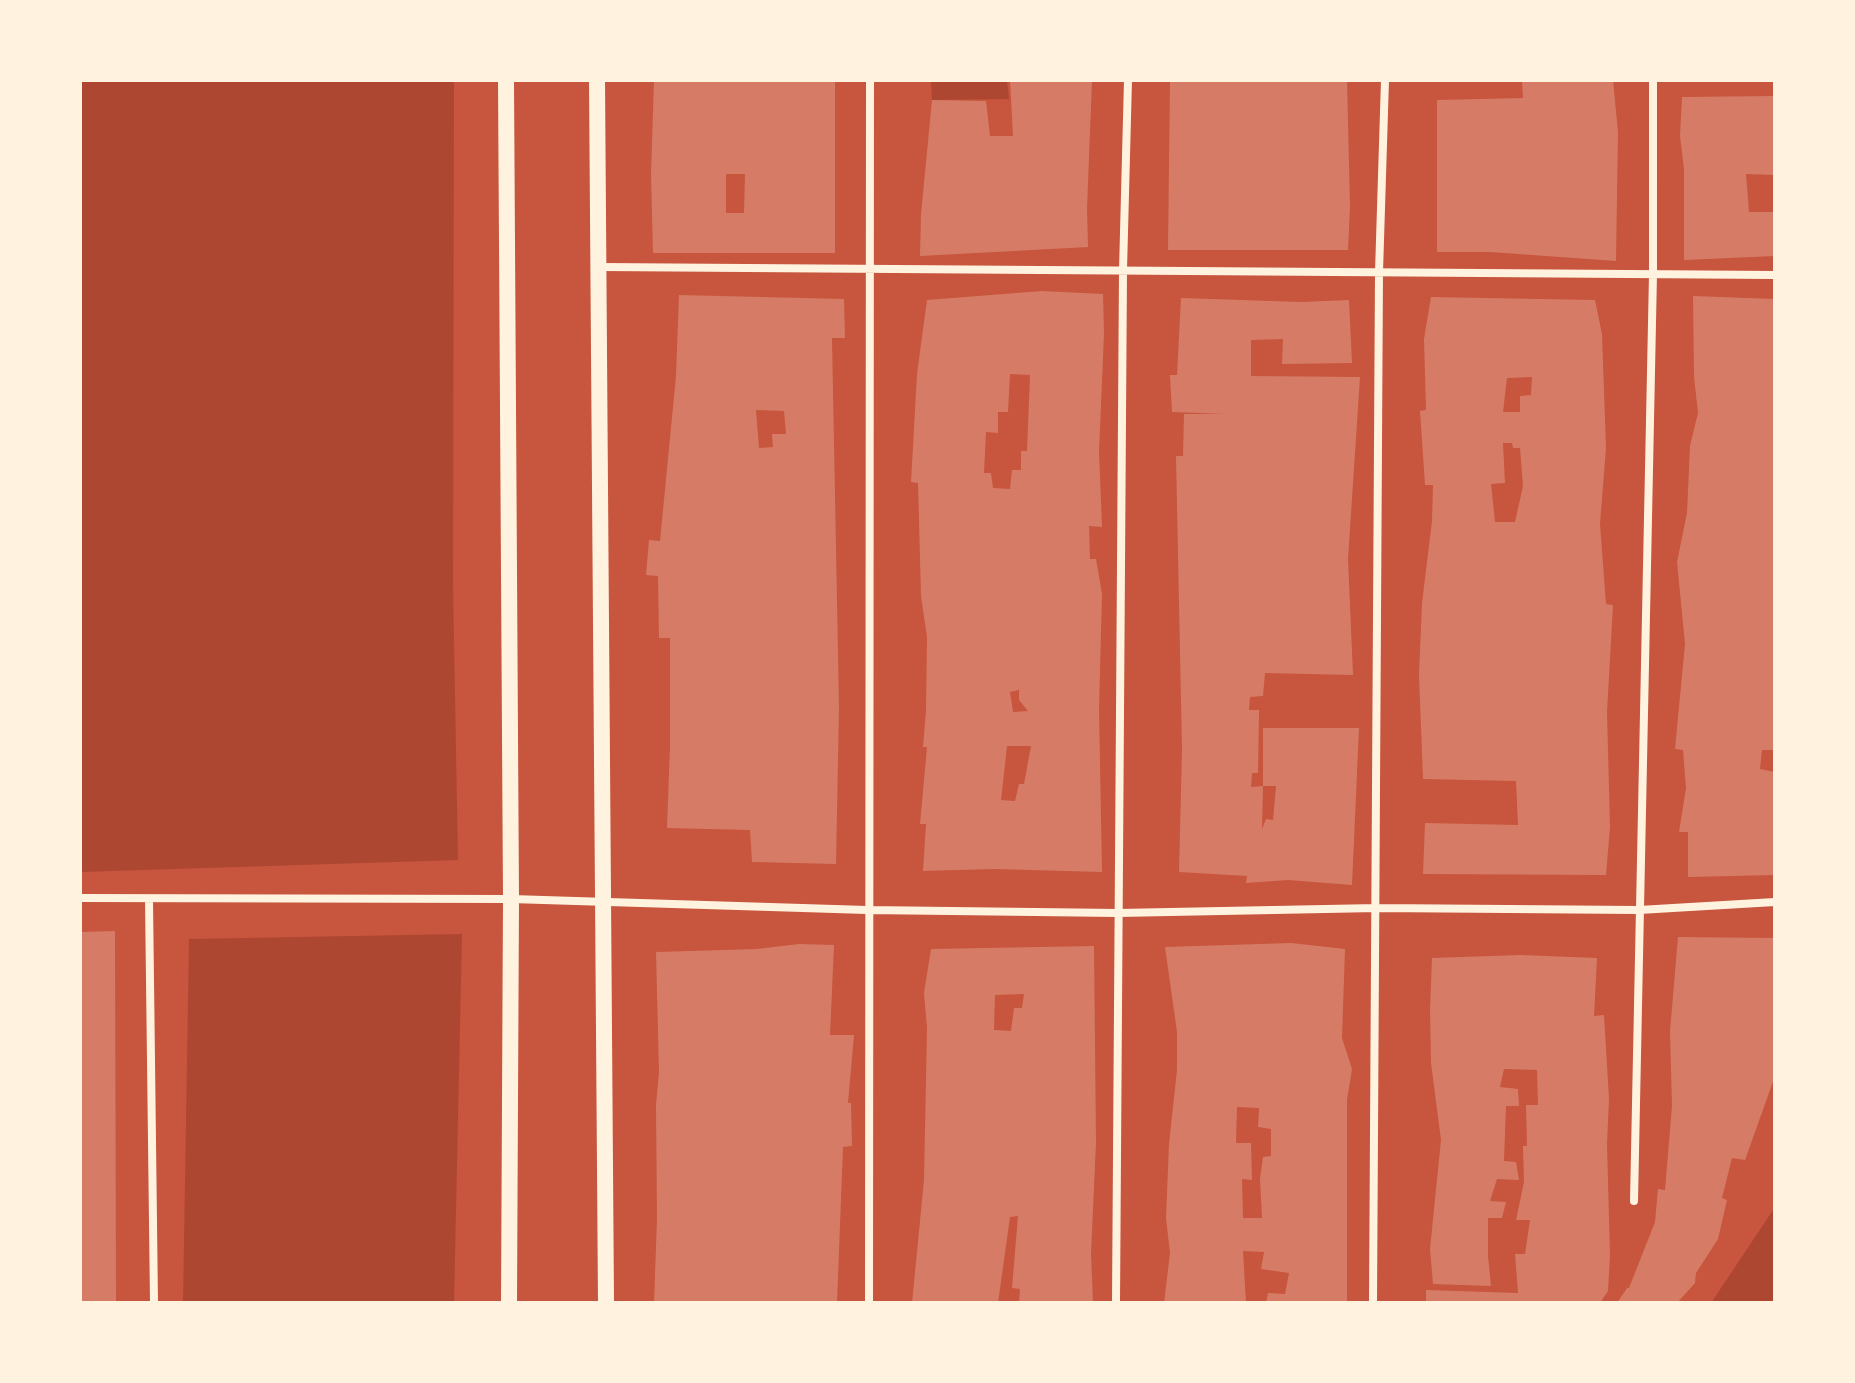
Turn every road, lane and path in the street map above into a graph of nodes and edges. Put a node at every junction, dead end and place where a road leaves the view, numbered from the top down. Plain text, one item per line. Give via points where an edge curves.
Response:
1 (506, 80) edge
2 (597, 80) edge
3 (870, 80) edge
4 (1128, 80) edge
5 (1385, 80) edge
6 (1653, 80) edge
7 (600, 267) junction
8 (869, 269) junction
9 (1123, 270) junction
10 (1379, 272) junction
11 (1653, 274) junction
12 (1775, 275) edge
13 (80, 898) edge
14 (149, 899) junction
15 (511, 899) junction
16 (602, 901) junction
17 (1775, 902) edge
18 (1377, 908) junction
19 (867, 910) junction
20 (1639, 910) junction
21 (1118, 913) junction
22 (1634, 1201) dead end
23 (154, 1303) edge
24 (509, 1303) edge
25 (606, 1303) edge
26 (869, 1303) edge
27 (1116, 1303) edge
28 (1373, 1303) edge

1 - 15 main road
2 - 7 main road
3 - 8 street
4 - 9 street
5 - 10 street
6 - 11 street
7 - 8 street
7 - 16 main road
8 - 9 street
8 - 19 street
9 - 10 street
9 - 21 street
10 - 11 street
10 - 18 street
11 - 12 street
11 - 20 street
13 - 14 street
14 - 15 street
14 - 23 street
15 - 16 street
15 - 24 main road
16 - 19 street
16 - 25 main road
17 - 20 street
18 - 20 street
18 - 21 street
18 - 28 street
19 - 21 street
19 - 26 street
20 - 22 street
21 - 27 street

